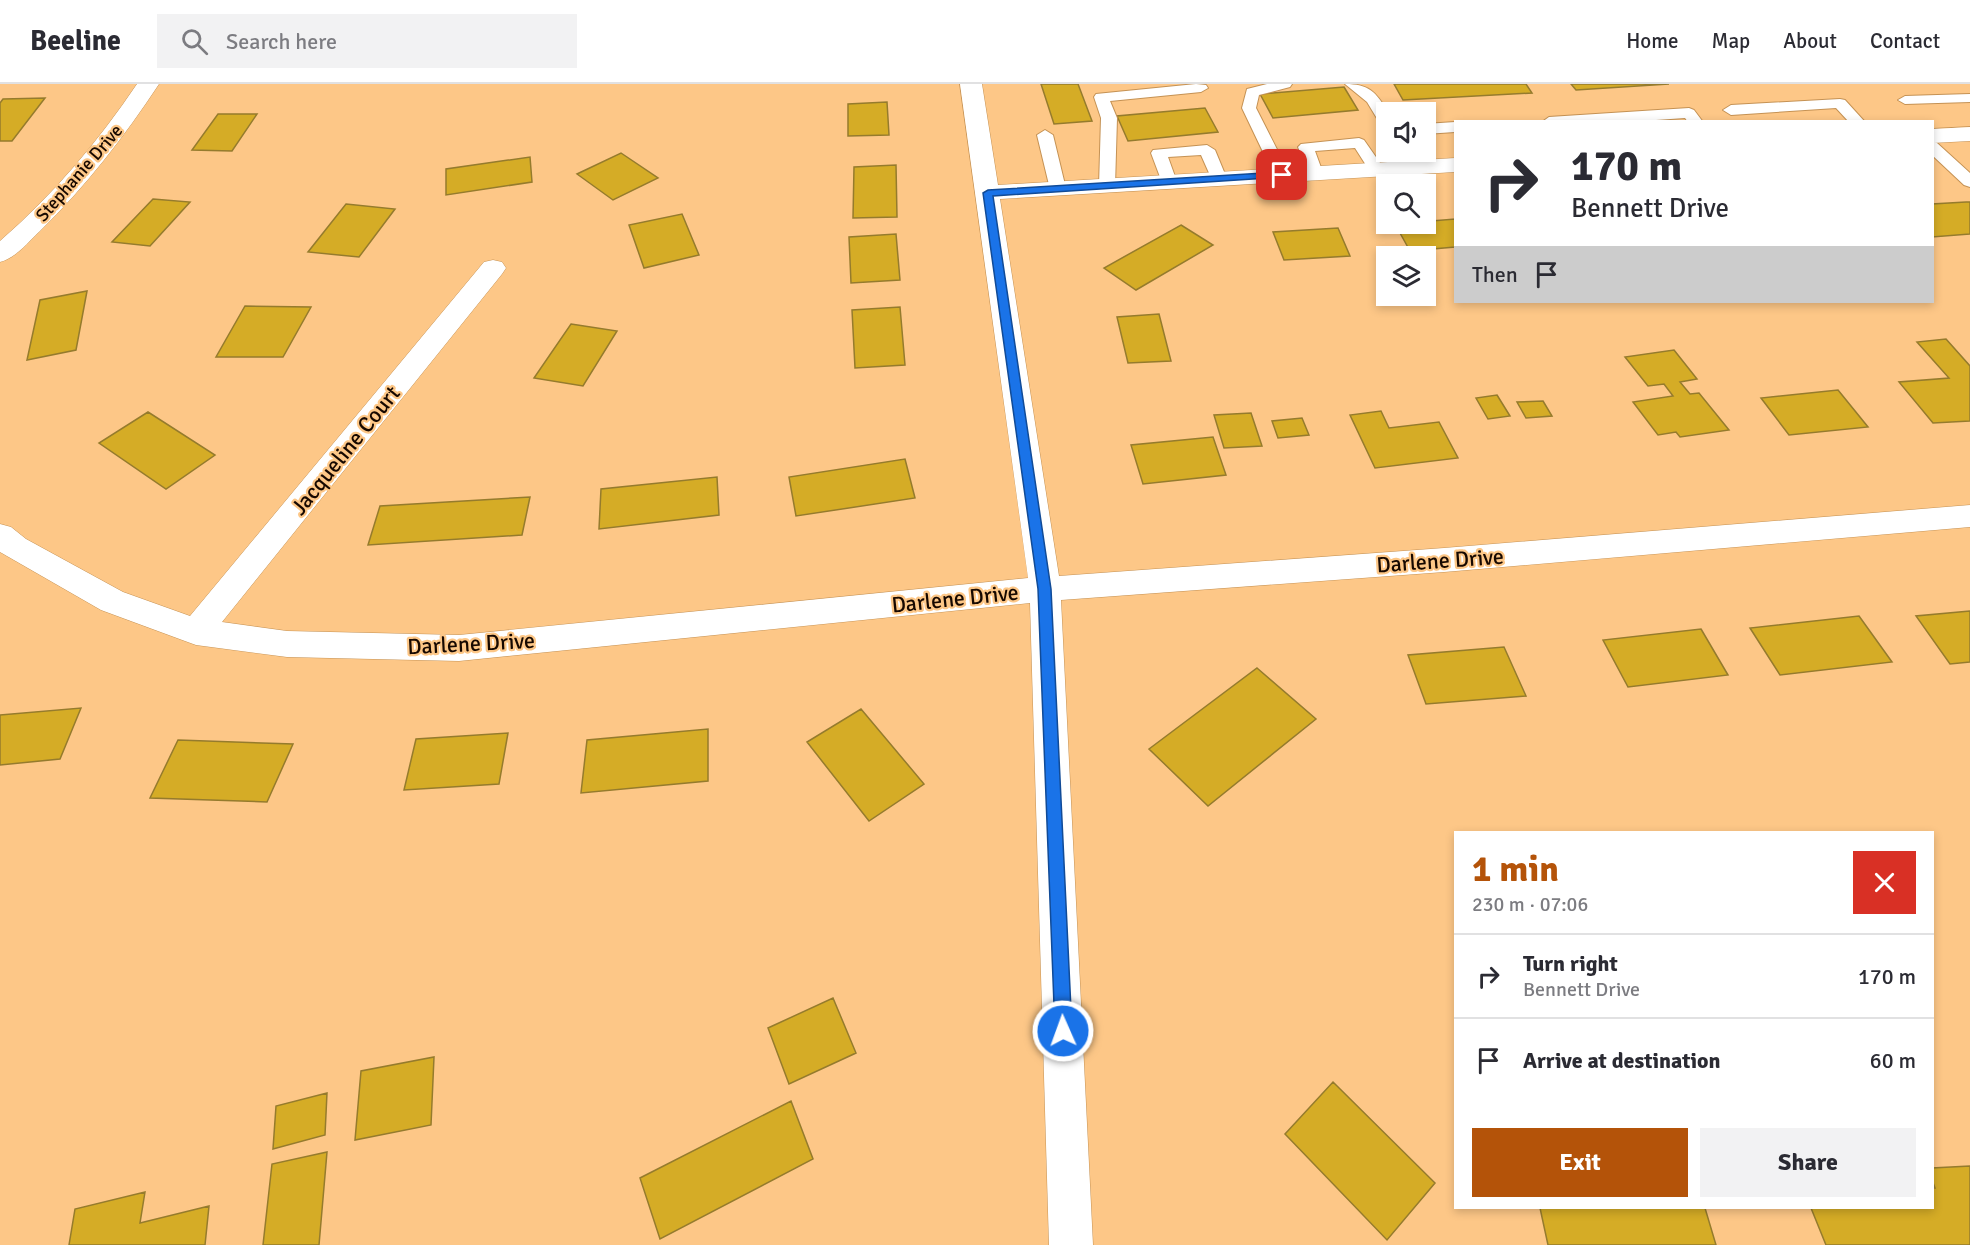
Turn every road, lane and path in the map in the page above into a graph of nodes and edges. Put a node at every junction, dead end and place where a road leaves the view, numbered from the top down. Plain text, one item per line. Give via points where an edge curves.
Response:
1 (148, 84) edge
2 (971, 84) edge
3 (1285, 84) edge
4 (1352, 84) edge
5 (1201, 88) dead end
6 (1953, 98) junction
7 (1970, 98) edge
8 (1905, 100) dead end
9 (1376, 104) edge
10 (1731, 110) dead end
11 (1970, 114) edge
12 (1604, 120) edge
13 (1694, 120) edge
14 (1856, 120) edge
15 (1454, 127) edge
16 (1436, 128) edge
17 (1970, 134) edge
18 (1045, 135) dead end
19 (1934, 136) edge
20 (1934, 148) edge
21 (1400, 162) edge
22 (1426, 162) edge
23 (1454, 165) edge
24 (1282, 175) junction
25 (1970, 182) edge
26 (1107, 186) junction
27 (1058, 189) junction
28 (988, 193) junction
29 (0, 254) edge
30 (493, 268) dead end
31 (1970, 516) edge
32 (5, 546) edge
33 (1045, 589) junction
34 (196, 632) junction
35 (1071, 1245) edge

1 - 29 street, Stephanie Drive via 87,170
2 - 28 street
3 - 24 lane via 1252,92 1249,108
4 - 9 lane
5 - 26 lane via 1101,97 1109,118
6 - 7 lane
6 - 8 lane
6 - 11 lane
10 - 14 lane via 1840,103
12 - 13 lane via 1689,113
15 - 16 lane
17 - 19 street
18 - 27 lane
20 - 25 lane
21 - 24 street via 1377,170
22 - 23 street
24 - 26 street
26 - 27 street
27 - 28 street
28 - 33 street
30 - 34 street, Jacqueline Court
31 - 33 street, Darlene Drive via 1444,561
32 - 34 street, Darlene Drive via 112,601
33 - 34 street, Darlene Drive via 459,648 287,644
33 - 35 street

